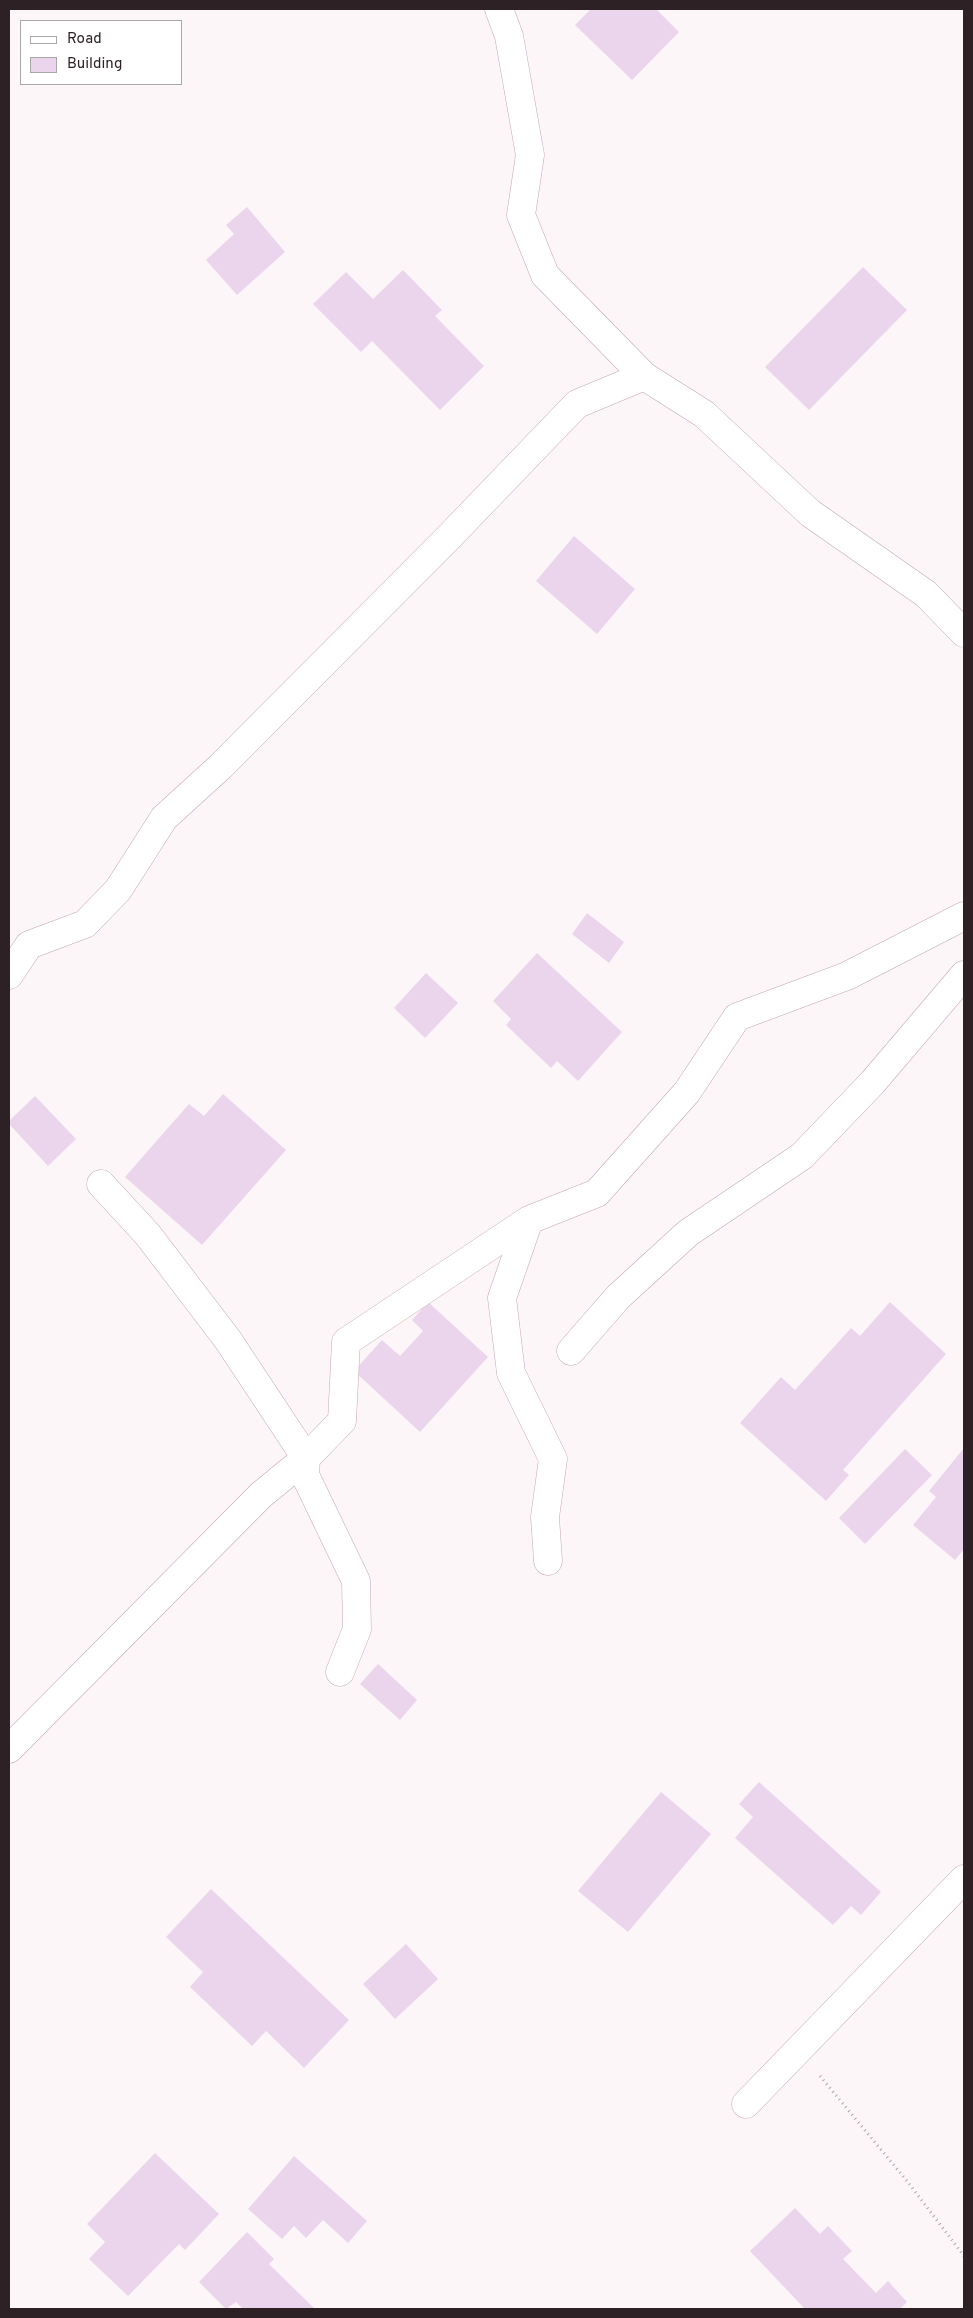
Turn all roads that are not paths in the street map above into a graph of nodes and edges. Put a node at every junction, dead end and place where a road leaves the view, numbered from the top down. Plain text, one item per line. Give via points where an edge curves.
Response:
1 (500, 9) edge
2 (644, 376) junction
3 (964, 633) edge
4 (964, 916) edge
5 (9, 974) edge
6 (964, 975) edge
7 (101, 1184) dead end
8 (529, 1220) junction
9 (571, 1351) dead end
10 (306, 1458) junction
11 (548, 1561) dead end
12 (340, 1672) dead end
13 (9, 1749) edge
14 (964, 1879) edge
15 (746, 2104) dead end

1 - 2 street via 509,36 530,155 521,215 545,275
2 - 3 street via 704,414 810,513 926,594
2 - 5 street via 577,404 221,766 164,818 118,890 85,924 29,945
4 - 8 street via 846,976 737,1016 686,1092 597,1193
6 - 9 street via 874,1082 802,1156 688,1232 618,1297
7 - 10 street via 148,1235 228,1340
8 - 10 street via 346,1342 342,1421
8 - 11 street via 502,1298 511,1373 553,1458 545,1516
10 - 12 street via 306,1475 356,1581 357,1629
10 - 13 street via 261,1495
14 - 15 street

